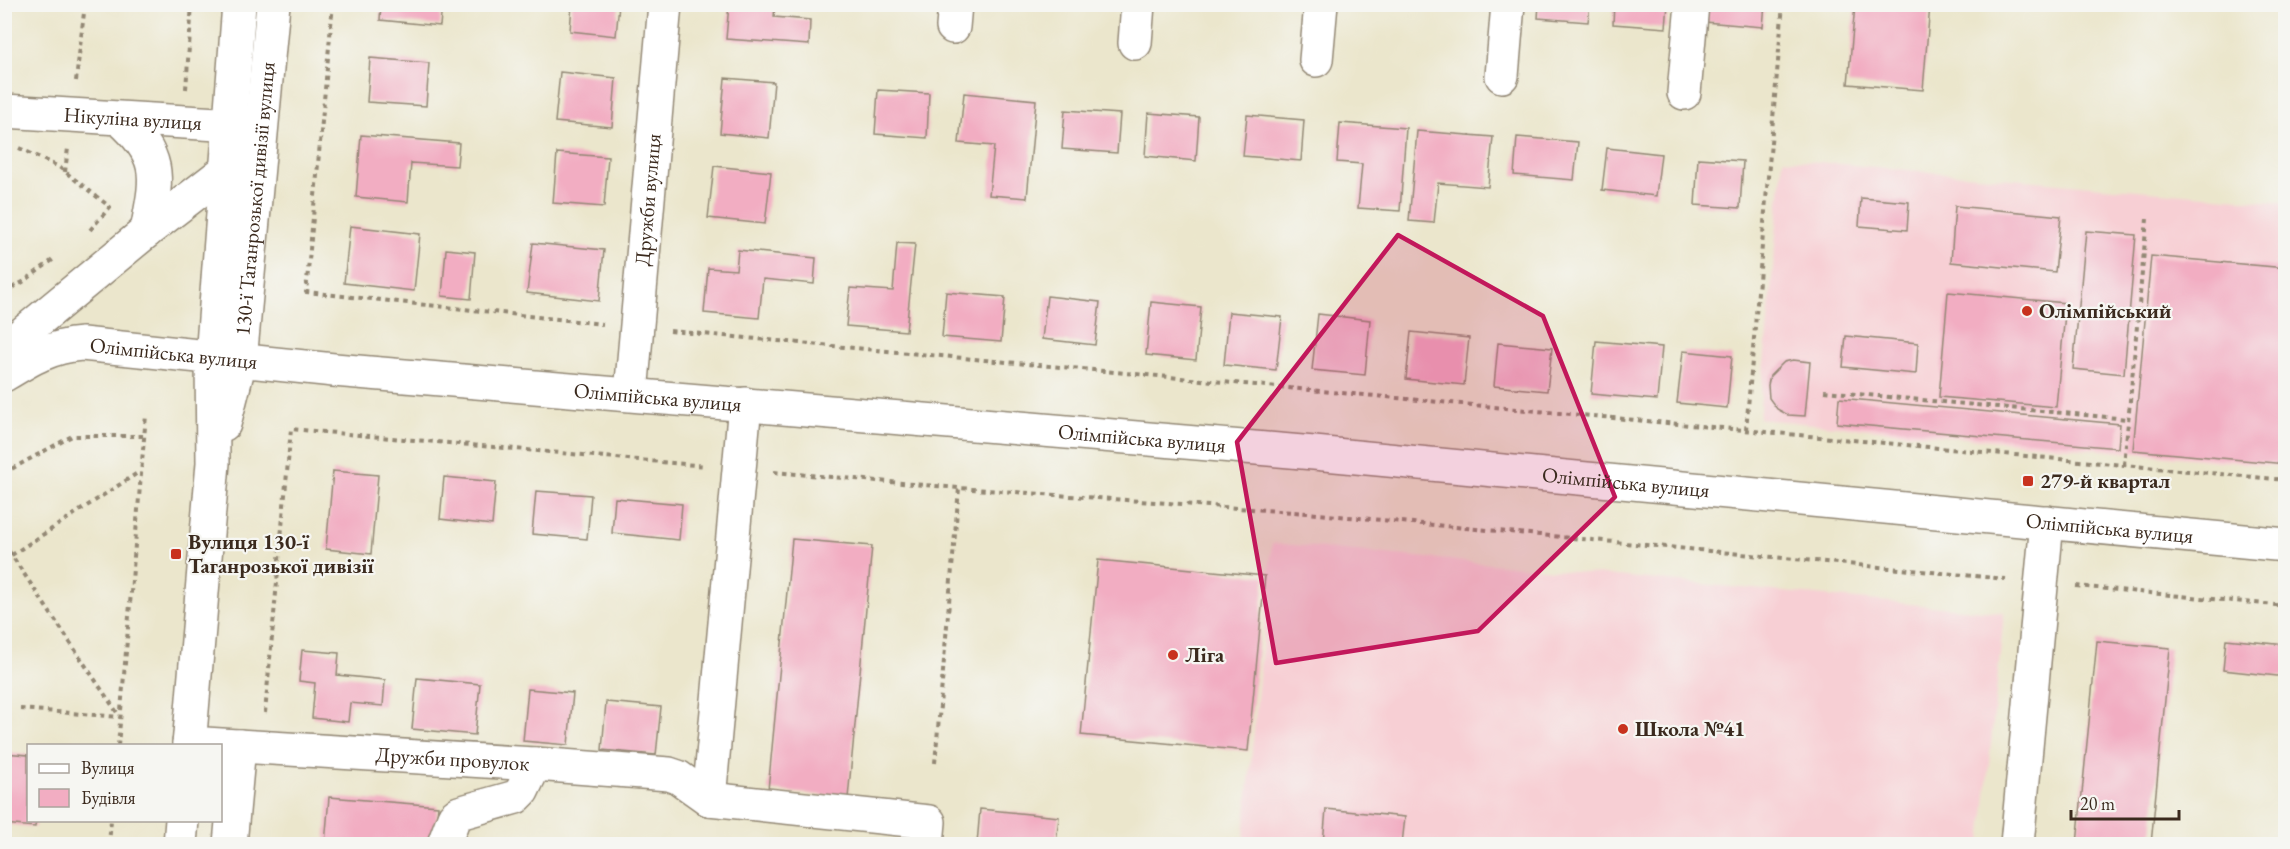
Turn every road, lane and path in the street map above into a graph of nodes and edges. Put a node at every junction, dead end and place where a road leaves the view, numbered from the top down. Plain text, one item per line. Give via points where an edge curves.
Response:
1 (192, 4) edge
2 (239, 4) edge
3 (273, 4) edge
4 (333, 4) edge
5 (665, 4) edge
6 (1138, 4) edge
7 (1321, 4) edge
8 (1508, 4) edge
9 (1692, 4) edge
10 (1783, 4) edge
11 (1135, 43) dead end
12 (1316, 60) dead end
13 (1502, 76) dead end
14 (1684, 93) dead end
15 (186, 99) dead end
16 (4, 111) edge
17 (120, 119) junction
18 (230, 125) junction
19 (262, 127) junction
20 (14, 146) dead end
21 (226, 170) junction
22 (2146, 219) dead end
23 (147, 231) junction
24 (86, 235) dead end
25 (58, 255) dead end
26 (4, 292) edge
27 (636, 328) junction
28 (4, 349) edge
29 (226, 359) junction
30 (4, 375) edge
31 (1824, 391) dead end
32 (631, 394) junction
33 (745, 404) junction
34 (146, 415) dead end
35 (2128, 419) junction
36 (1746, 430) junction
37 (144, 436) junction
38 (2124, 465) junction
39 (739, 470) junction
40 (140, 471) junction
41 (4, 473) edge
42 (2286, 480) edge
43 (959, 488) junction
44 (2047, 522) junction
45 (4, 544) edge
46 (2286, 544) edge
47 (13, 556) junction
48 (4, 560) edge
49 (2042, 583) junction
50 (2286, 606) edge
51 (20, 709) dead end
52 (120, 717) junction
53 (118, 744) edge
54 (189, 744) edge
55 (222, 745) edge
56 (250, 746) junction
57 (935, 763) dead end
58 (535, 764) junction
59 (709, 799) junction
60 (111, 822) edge
61 (182, 822) edge
62 (109, 844) edge
63 (180, 844) edge
64 (231, 844) edge
65 (444, 844) edge
66 (927, 844) edge
67 (2017, 844) edge

1 - 15 path
2 - 18 main road, 130-ї Таганрозької дивізії вулиця
3 - 19 main road, 130-ї Таганрозької дивізії вулиця
4 - 27 path via 306,292
5 - 27 main road, Дружби вулиця
6 - 11 main road
7 - 12 main road
8 - 13 main road
9 - 14 main road
10 - 36 path
16 - 17 main road, Нікуліна вулиця
17 - 18 main road, Нікуліна вулиця
17 - 23 main road via 139,136 154,168
18 - 19 main road, Нікуліна вулиця
18 - 21 main road, 130-ї Таганрозької дивізії вулиця
19 - 29 main road, 130-ї Таганрозької дивізії вулиця
20 - 24 path via 59,167 110,207
21 - 23 main road
21 - 29 main road, 130-ї Таганрозької дивізії вулиця
22 - 35 path
23 - 28 main road
25 - 26 path
27 - 32 main road, Дружби вулиця
27 - 36 path
29 - 30 main road, Олімпійська вулиця via 67,345 34,356
29 - 32 main road, Олімпійська вулиця
29 - 54 main road, 130-ї Таганрозької дивізії вулиця
31 - 35 path
32 - 33 main road, Олімпійська вулиця
33 - 39 main road
33 - 44 main road, Олімпійська вулиця
34 - 37 path
35 - 38 path
36 - 38 path
37 - 40 path
37 - 41 path via 72,436
38 - 42 path
39 - 43 path
39 - 56 path via 291,429
39 - 59 main road
40 - 47 path
40 - 52 path
43 - 49 path via 1307,513
43 - 57 path
44 - 46 main road, Олімпійська вулиця
44 - 49 main road
45 - 47 path
47 - 48 path
47 - 52 path
49 - 50 path
49 - 67 main road
51 - 52 path
52 - 53 path
55 - 56 main road, Дружби провулок
56 - 58 main road, Дружби провулок
56 - 64 main road
58 - 59 main road, Дружби провулок via 669,774
58 - 65 main road via 516,797 454,817
59 - 66 main road via 929,822
60 - 62 path
61 - 63 main road

